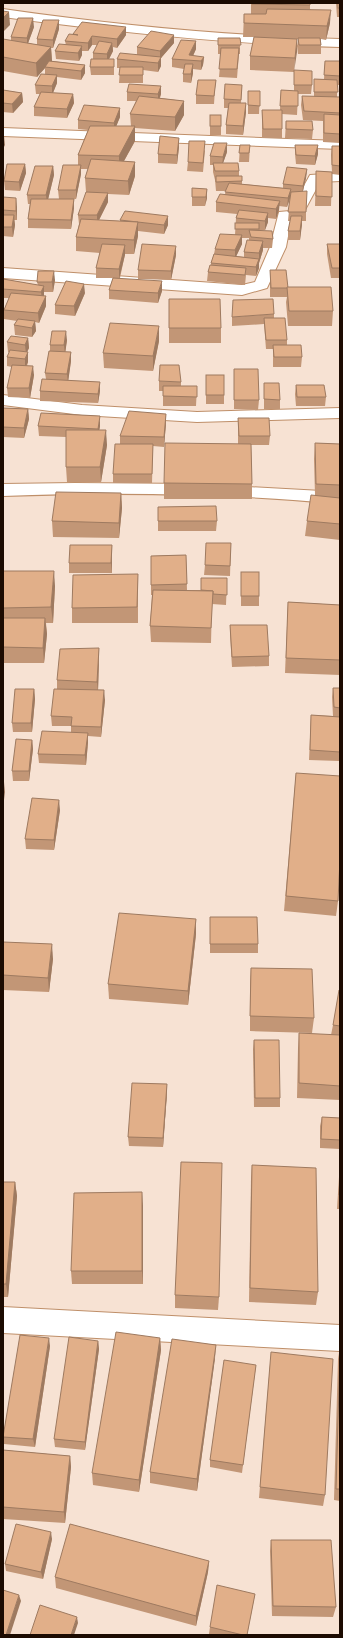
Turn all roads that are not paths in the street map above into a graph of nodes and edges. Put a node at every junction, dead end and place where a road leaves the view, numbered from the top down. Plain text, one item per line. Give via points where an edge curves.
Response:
1 (3, 13) edge
2 (340, 43) edge
3 (3, 132) edge
4 (340, 145) edge
5 (340, 177) edge
6 (3, 273) edge
7 (3, 400) edge
8 (340, 413) edge
9 (3, 490) edge
10 (340, 498) edge
11 (3, 1320) edge
12 (340, 1338) edge

1 - 2 street via 84,24 271,42
3 - 4 street
5 - 6 street via 315,178 295,216 284,215 278,247 261,285 242,290
7 - 8 street via 82,410 197,417
9 - 10 street via 161,489 293,493
11 - 12 street

